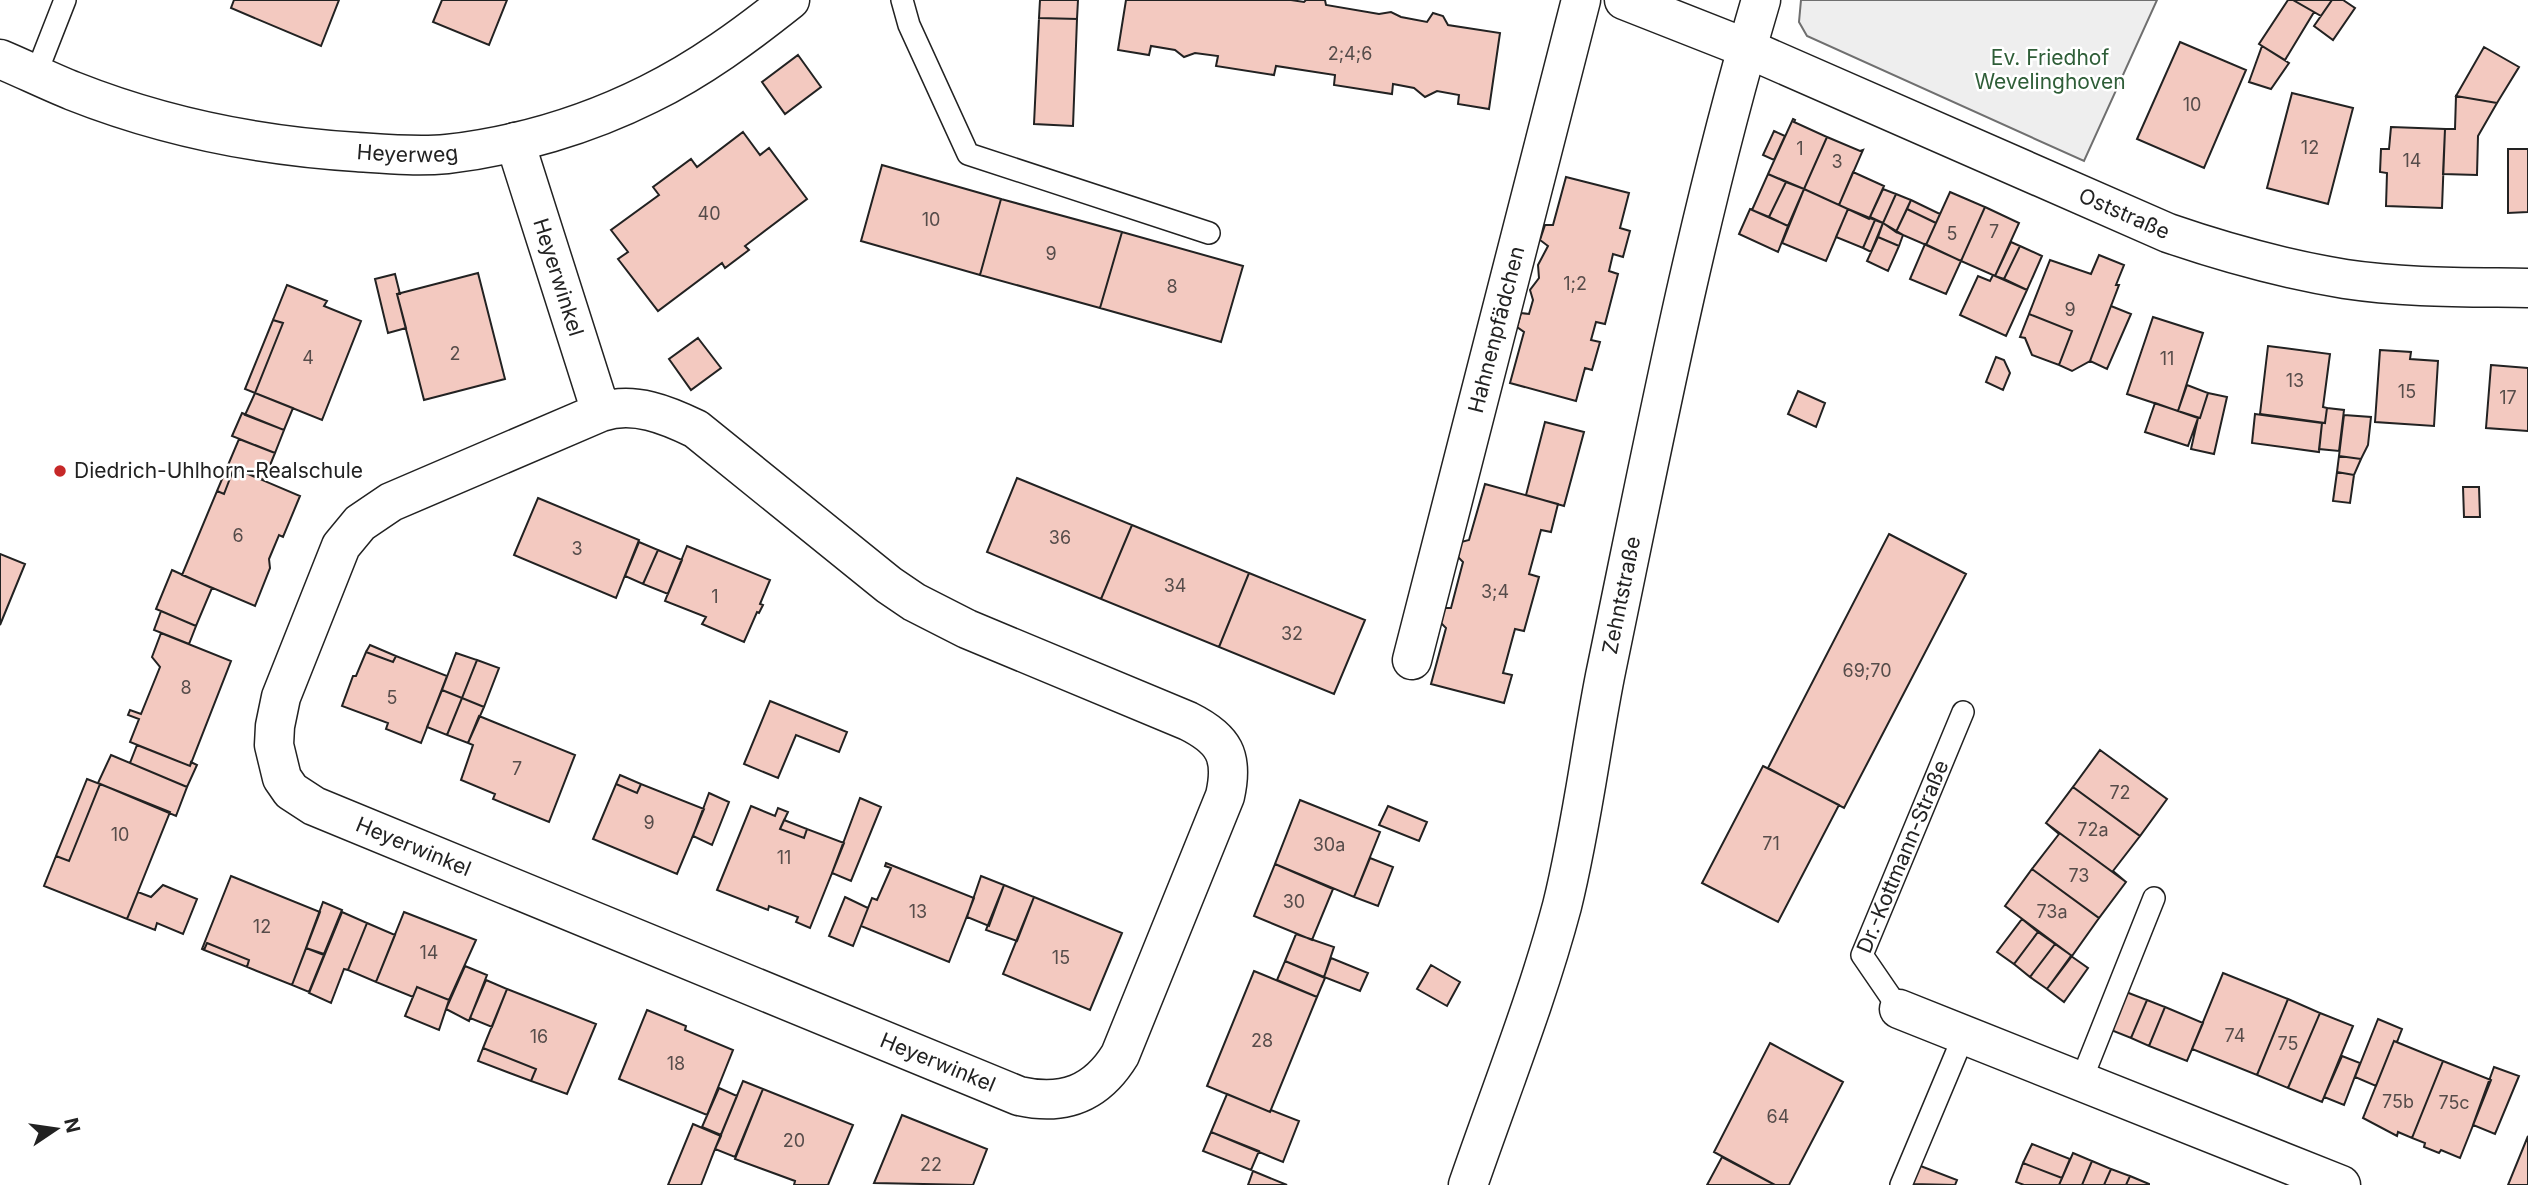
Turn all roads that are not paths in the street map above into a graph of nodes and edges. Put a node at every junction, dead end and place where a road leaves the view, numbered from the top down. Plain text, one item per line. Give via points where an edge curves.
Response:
1 (65, 0) edge
2 (790, 0) edge
3 (902, 0) edge
4 (1581, 0) edge
5 (1624, 0) edge
6 (1761, 0) edge
7 (1746, 48) junction
8 (0, 59) edge
9 (36, 74) junction
10 (515, 142) junction
11 (1209, 233) dead end
12 (2528, 288) edge
13 (601, 412) junction
14 (1412, 660) dead end
15 (1963, 712) dead end
16 (2154, 898) dead end
17 (1899, 1010) joint
18 (1964, 1035) junction
19 (2081, 1081) junction
20 (1468, 1185) edge
21 (1901, 1185) edge
22 (2341, 1185) edge

1 - 9 lane
2 - 10 street, Heyerweg via 725,49 650,94 565,128
3 - 11 lane via 968,153
4 - 14 street, Hahnenpfädchen
5 - 7 street, Oststraße
6 - 7 street, Zehntstraße
7 - 12 street, Oststraße via 2168,233 2210,247 2348,279
7 - 20 street, Zehntstraße via 1648,469 1564,894 1535,994
8 - 9 street, Heyerweg
9 - 10 street, Heyerweg via 149,117 275,145 417,155
10 - 13 street, Heyerwinkel
13 - 13 street, Heyerwinkel via 391,502 350,534 334,559 279,706 274,745 278,770 287,785 314,806 1019,1096 1061,1099 1102,1079 1120,1055 1225,796 1229,768 1221,744 1188,721 967,629 914,602 696,429 647,410
15 - 17 lane, Dr.-Kottmann-Straße via 1862,955
16 - 19 lane
17 - 18 street, Dr.-Kottmann-Straße
18 - 19 street, Dr.-Kottmann-Straße
18 - 21 lane
19 - 22 street, Dr.-Kottmann-Straße

